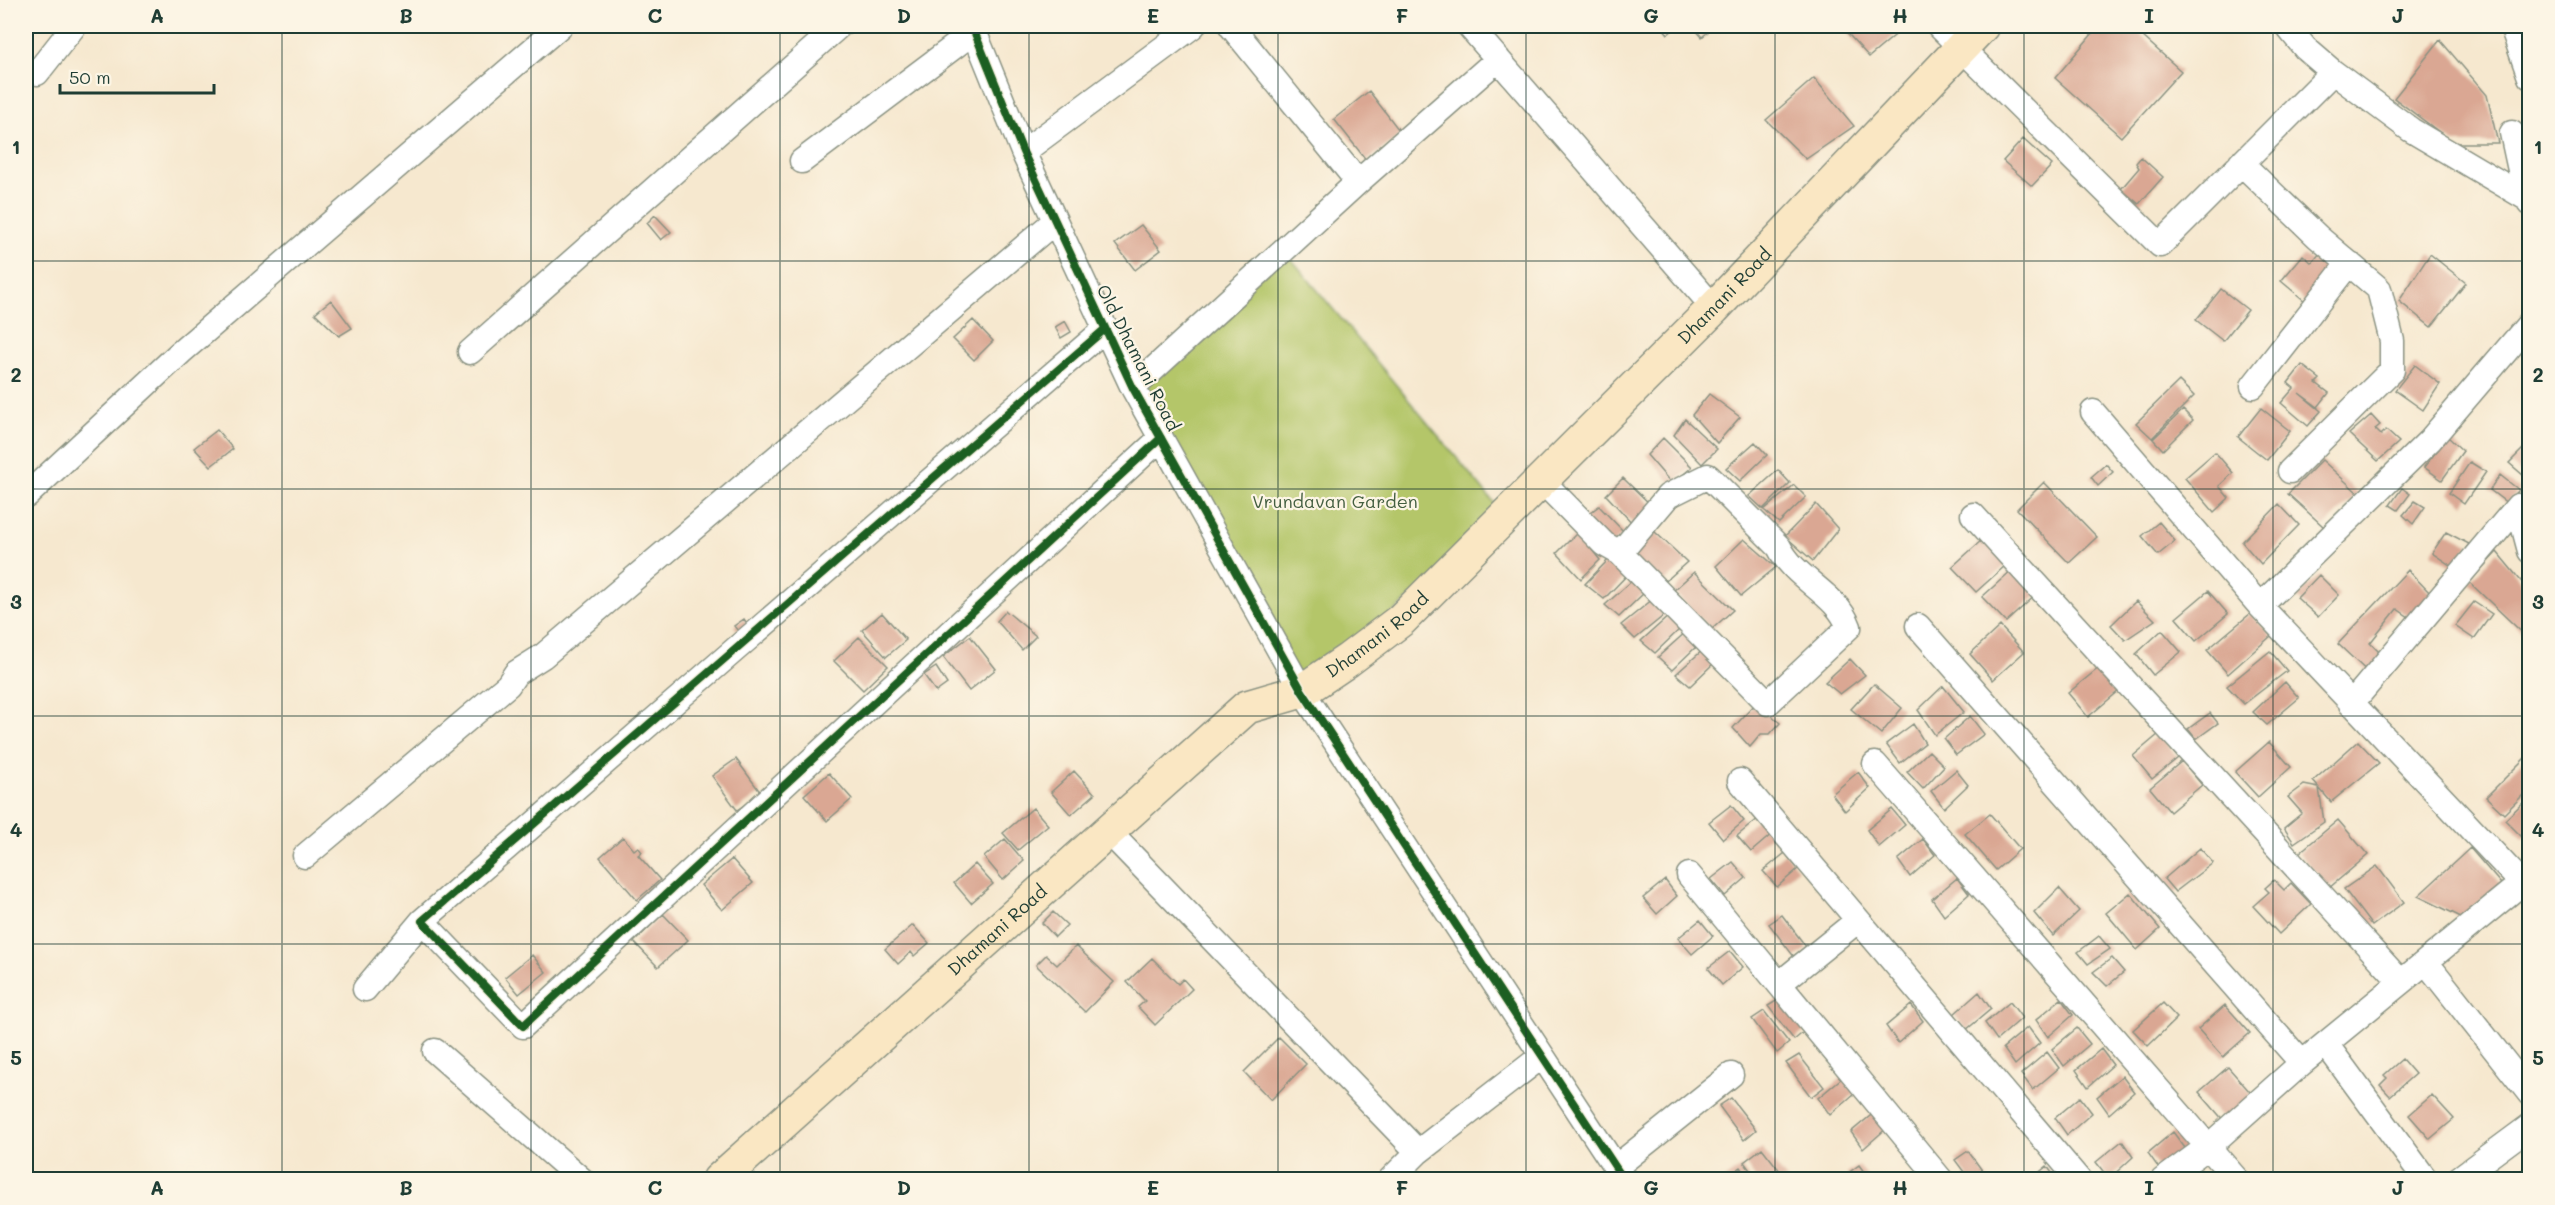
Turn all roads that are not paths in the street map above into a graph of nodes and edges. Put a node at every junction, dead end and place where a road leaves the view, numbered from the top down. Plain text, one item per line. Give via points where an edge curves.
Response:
1 (74, 26) edge
2 (560, 26) edge
3 (839, 26) edge
4 (1193, 26) edge
5 (1231, 26) edge
6 (1469, 26) edge
7 (2287, 26) edge
8 (2512, 26) edge
9 (974, 28) edge
10 (1960, 33) edge
11 (1498, 59) junction
12 (2333, 72) junction
13 (37, 73) dead end
14 (2529, 77) edge
15 (2512, 133) dead end
16 (1023, 152) junction
17 (802, 161) dead end
18 (2241, 163) junction
19 (1358, 182) junction
20 (2528, 200) edge
21 (1055, 221) junction
22 (2349, 263) junction
23 (1714, 308) junction
24 (2529, 323) edge
25 (1105, 328) junction
26 (470, 352) dead end
27 (2253, 386) dead end
28 (1133, 388) junction
29 (2093, 412) dead end
30 (1161, 438) junction
31 (2290, 471) dead end
32 (1541, 480) junction
33 (26, 496) edge
34 (2524, 501) edge
35 (1973, 515) dead end
36 (2529, 551) edge
37 (1621, 554) dead end
38 (2260, 606) junction
39 (1918, 626) dead end
40 (1302, 691) junction
41 (2351, 704) junction
42 (1875, 764) dead end
43 (1740, 781) dead end
44 (1108, 831) junction
45 (305, 856) dead end
46 (1689, 875) dead end
47 (2526, 884) edge
48 (422, 921) junction
49 (1857, 921) junction
50 (2426, 962) junction
51 (2401, 982) junction
52 (1779, 984) junction
53 (365, 989) dead end
54 (2326, 1044) junction
55 (435, 1051) dead end
56 (1542, 1056) junction
57 (2302, 1063) junction
58 (1731, 1074) dead end
59 (2529, 1094) edge
60 (2529, 1126) edge
61 (2209, 1146) junction
62 (1418, 1152) junction
63 (1620, 1173) edge
64 (582, 1179) edge
65 (719, 1179) edge
66 (1390, 1179) edge
67 (1941, 1179) edge
68 (2079, 1179) edge
69 (2163, 1179) edge
70 (2236, 1179) edge
71 (2426, 1179) edge
72 (2457, 1179) edge

1 - 13 street
2 - 33 street via 181,352
3 - 26 street
4 - 16 street
5 - 19 street
6 - 11 street
7 - 12 street
8 - 14 street
9 - 16 street, Old Dhamani Road
9 - 17 street
10 - 18 street via 2160,245
10 - 23 main road, Dhamani Road
11 - 19 street
11 - 23 street
12 - 18 street
12 - 20 street via 2411,130
15 - 20 street
16 - 21 street, Old Dhamani Road
18 - 22 street
19 - 28 street
21 - 25 street, Old Dhamani Road
21 - 45 street
22 - 27 street
22 - 31 street via 2379,289 2392,341 2392,370
23 - 32 main road, Dhamani Road
24 - 38 street via 2430,440
25 - 28 street, Old Dhamani Road
25 - 48 street
28 - 30 street, Old Dhamani Road
29 - 38 street
30 - 40 street, Old Dhamani Road
30 - 48 street via 523,1026
32 - 37 street via 1604,544 1620,553 1668,496 1708,476 1779,548 1785,560 1844,613 1850,627 1768,704
32 - 40 main road, Dhamani Road via 1401,620
34 - 36 street
34 - 41 street
35 - 51 street
38 - 41 street
39 - 57 street
40 - 44 main road, Dhamani Road via 1246,707
40 - 56 street, Old Dhamani Road
41 - 47 street
42 - 61 street
43 - 49 street
44 - 62 street
44 - 65 main road, Dhamani Road
46 - 52 street
47 - 50 street
48 - 53 street
49 - 52 street
49 - 68 street
50 - 51 street
50 - 59 street
51 - 54 street
52 - 67 street
54 - 57 street
54 - 71 street
55 - 64 street
56 - 62 street
56 - 63 street, Old Dhamani Road
57 - 61 street
58 - 63 street
60 - 72 street
61 - 69 street
61 - 70 street
62 - 66 street

